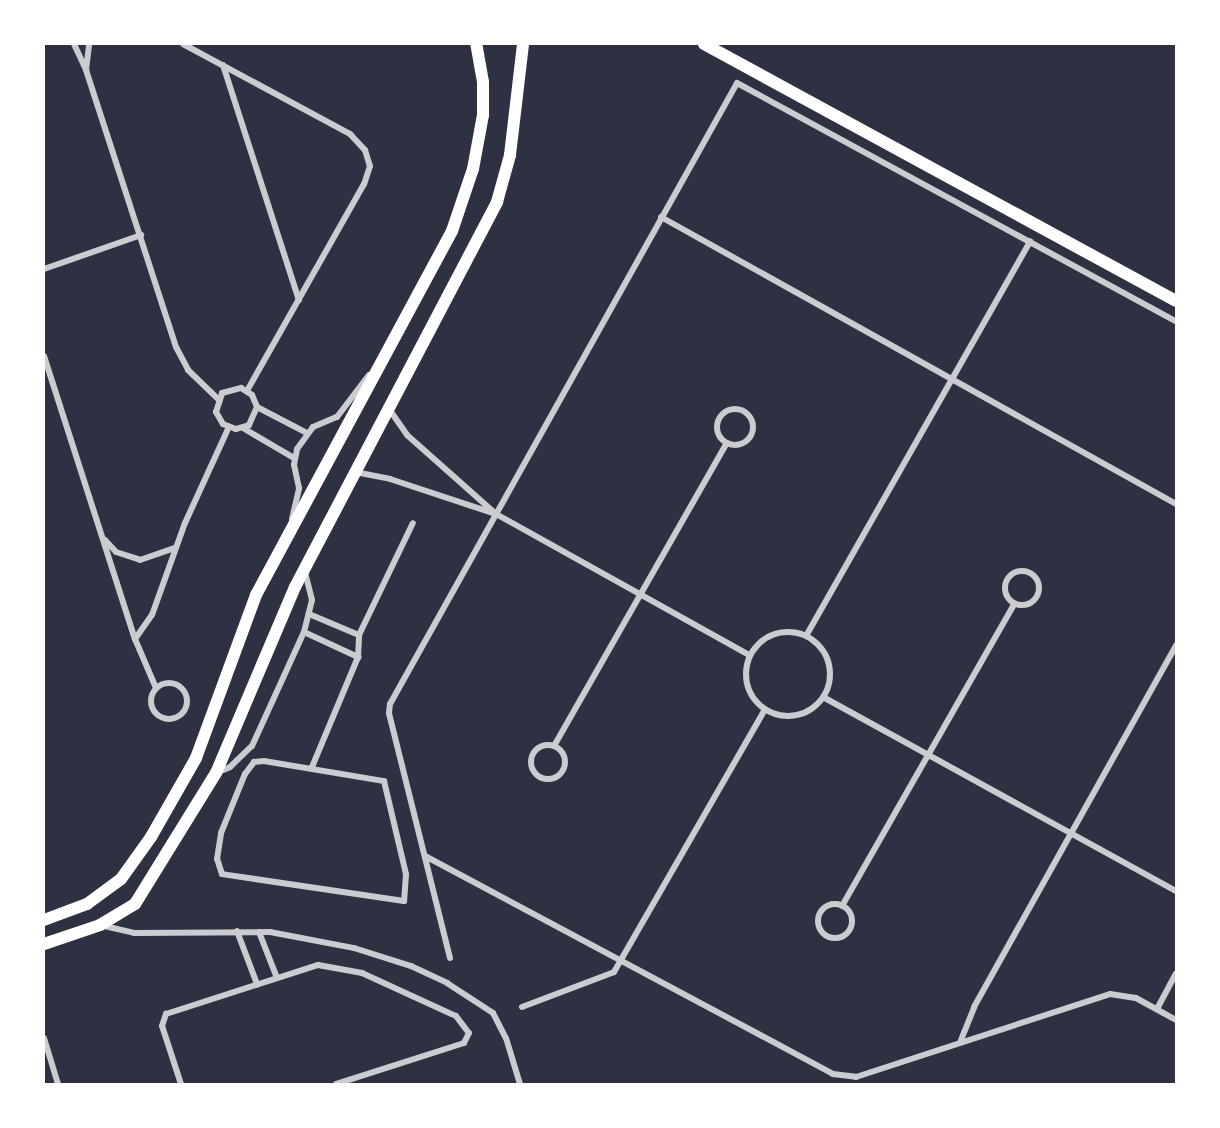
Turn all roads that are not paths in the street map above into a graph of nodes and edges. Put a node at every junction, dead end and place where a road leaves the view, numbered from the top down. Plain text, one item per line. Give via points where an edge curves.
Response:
1 (74, 44) edge
2 (89, 44) edge
3 (183, 44) edge
4 (476, 44) edge
5 (523, 44) edge
6 (704, 44) edge
7 (223, 65) junction
8 (87, 70) junction
9 (662, 217) junction
10 (141, 235) junction
11 (1030, 242) junction
12 (44, 269) edge
13 (299, 300) junction
14 (1176, 302) edge
15 (1176, 321) edge
16 (393, 343) junction
17 (44, 356) edge
18 (953, 376) junction
19 (247, 391) junction
20 (218, 399) junction
21 (257, 407) junction
22 (389, 409) junction
23 (229, 428) junction
24 (243, 428) junction
25 (308, 433) junction
26 (727, 443) junction
27 (294, 458) junction
28 (355, 472) junction
29 (1176, 504) edge
30 (496, 514) junction
31 (413, 523) dead end
32 (290, 529) junction
33 (100, 534) junction
34 (175, 547) junction
35 (304, 568) junction
36 (642, 596) junction
37 (1014, 604) junction
38 (309, 614) junction
39 (304, 632) junction
40 (359, 635) junction
41 (806, 636) junction
42 (135, 639) junction
43 (1176, 645) edge
44 (749, 655) junction
45 (358, 657) junction
46 (156, 688) junction
47 (822, 697) junction
48 (765, 709) junction
49 (555, 746) junction
50 (927, 754) junction
51 (312, 767) junction
52 (216, 773) junction
53 (1072, 833) junction
54 (425, 855) junction
55 (1176, 891) edge
56 (842, 906) junction
57 (44, 920) edge
58 (100, 925) junction
59 (237, 931) junction
60 (259, 932) junction
61 (44, 944) edge
62 (450, 958) dead end
63 (622, 961) junction
64 (1176, 974) edge
65 (277, 978) junction
66 (257, 984) junction
67 (522, 1007) dead end
68 (1157, 1009) junction
69 (1176, 1020) edge
70 (44, 1038) edge
71 (961, 1040) junction
72 (58, 1084) edge
73 (181, 1084) edge
74 (336, 1084) edge
75 (520, 1084) edge

1 - 8 street
2 - 8 street
3 - 7 street
4 - 16 main road via 483,100 473,169 447,245
5 - 22 main road via 510,155 497,202
6 - 14 main road
7 - 13 street
7 - 13 street via 350,134 368,157 369,172 364,184
8 - 10 street
9 - 11 street via 737,83
9 - 18 street
9 - 30 street
10 - 12 street
10 - 20 street via 176,347 188,370
11 - 15 street
11 - 18 street
13 - 19 street
16 - 25 street via 337,417
16 - 32 main road
17 - 33 street
18 - 29 street
18 - 41 street
19 - 20 street via 228,390
19 - 21 street
20 - 23 street via 218,419
21 - 24 street via 254,420
21 - 25 street
22 - 28 main road
22 - 30 street via 407,435
23 - 24 street
23 - 34 street
24 - 27 street
25 - 27 street
26 - 26 street via 745,442 753,431 752,419 743,410 731,409 718,419 717,430
26 - 36 street
27 - 32 street via 299,488
28 - 30 street via 390,479
28 - 35 main road
30 - 36 street
30 - 54 street via 390,704 389,713
31 - 40 street
32 - 57 main road via 243,624 196,758 151,837 131,866 103,895
33 - 34 street via 116,552 128,558 148,560
33 - 42 street
34 - 42 street via 153,615
35 - 38 street via 312,600
35 - 52 main road
36 - 44 street
36 - 49 street
37 - 37 street via 1025,605 1037,596 1039,585 1029,573 1017,571 1008,578 1006,595
37 - 50 street
38 - 39 street
38 - 40 street
39 - 45 street
39 - 52 street via 252,746 230,767
40 - 45 street
41 - 44 street via 780,632 757,644
41 - 47 street via 817,643 829,665 830,678
42 - 46 street
43 - 53 street
44 - 48 street via 746,681 750,693
45 - 51 street
46 - 46 street via 150,699 153,711 169,719 180,715 187,705 182,689 172,683
47 - 48 street via 808,711 795,715
47 - 50 street
48 - 63 street
49 - 49 street via 563,753 563,769 556,777 540,777 532,769 533,752 543,745
50 - 53 street
50 - 56 street
51 - 51 street via 384,781 406,874 404,901 228,877 218,869 221,833 249,768 264,760
52 - 58 main road via 147,890 127,911
53 - 55 street
53 - 71 street via 974,1007
54 - 62 street
54 - 63 street
56 - 56 street via 850,914 851,926 839,937 828,936 820,929 820,914 827,906
58 - 59 street via 134,933
58 - 61 main road
59 - 60 street
59 - 66 street
60 - 65 street
60 - 75 street via 354,948 447,982 493,1013 506,1038
63 - 67 street via 606,976
63 - 71 street via 833,1074 856,1077
64 - 68 street
65 - 66 street
65 - 74 street via 318,965 352,970 456,1016 469,1033 464,1043
66 - 73 street via 166,1014 162,1026
68 - 69 street
68 - 71 street via 1136,998 1110,994
70 - 72 street

